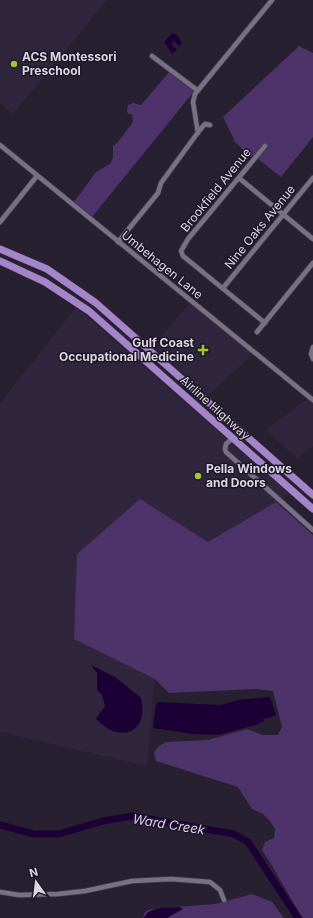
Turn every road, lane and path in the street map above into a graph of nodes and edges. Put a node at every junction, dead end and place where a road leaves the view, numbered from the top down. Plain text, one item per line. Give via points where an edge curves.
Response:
1 (272, 0) edge
2 (152, 56) dead end
3 (197, 90) junction
4 (210, 125) dead end
5 (198, 133) junction
6 (0, 145) edge
7 (265, 146) dead end
8 (37, 176) junction
9 (239, 178) junction
10 (313, 178) edge
11 (284, 214) junction
12 (0, 222) edge
13 (313, 239) edge
14 (118, 242) junction
15 (0, 249) edge
16 (0, 261) edge
17 (313, 263) edge
18 (223, 288) junction
19 (264, 323) junction
20 (257, 332) dead end
21 (313, 348) edge
22 (313, 359) edge
23 (148, 363) junction
24 (313, 400) edge
25 (218, 410) junction
26 (233, 438) junction
27 (313, 495) edge
28 (313, 509) edge
29 (313, 530) edge
30 (0, 892) edge
31 (224, 900) dead end

1 - 3 street
2 - 3 street
3 - 5 street via 193,102
4 - 5 street via 205,124
5 - 14 street via 161,183 158,193
6 - 8 street, Umbehagen Lane
7 - 9 street, Brookfield Avenue
8 - 12 street
8 - 14 street, Umbehagen Lane
9 - 11 street
9 - 18 street, Brookfield Avenue via 182,247 183,256
10 - 11 street, Nine Oaks Avenue
11 - 13 street
11 - 18 street, Nine Oaks Avenue
14 - 24 street, Umbehagen Lane
15 - 25 highway, Airline Highway via 47,269 85,294
16 - 23 highway, Airline Highway via 68,296
17 - 19 street
18 - 19 street
19 - 20 street
21 - 22 street
23 - 25 highway via 153,359 157,360 196,395
23 - 26 highway, Airline Highway
25 - 27 highway, Airline Highway
26 - 28 highway, Airline Highway
26 - 29 street via 226,444 226,452
30 - 31 street via 19,895 85,892 132,881 171,879 210,882 220,890

